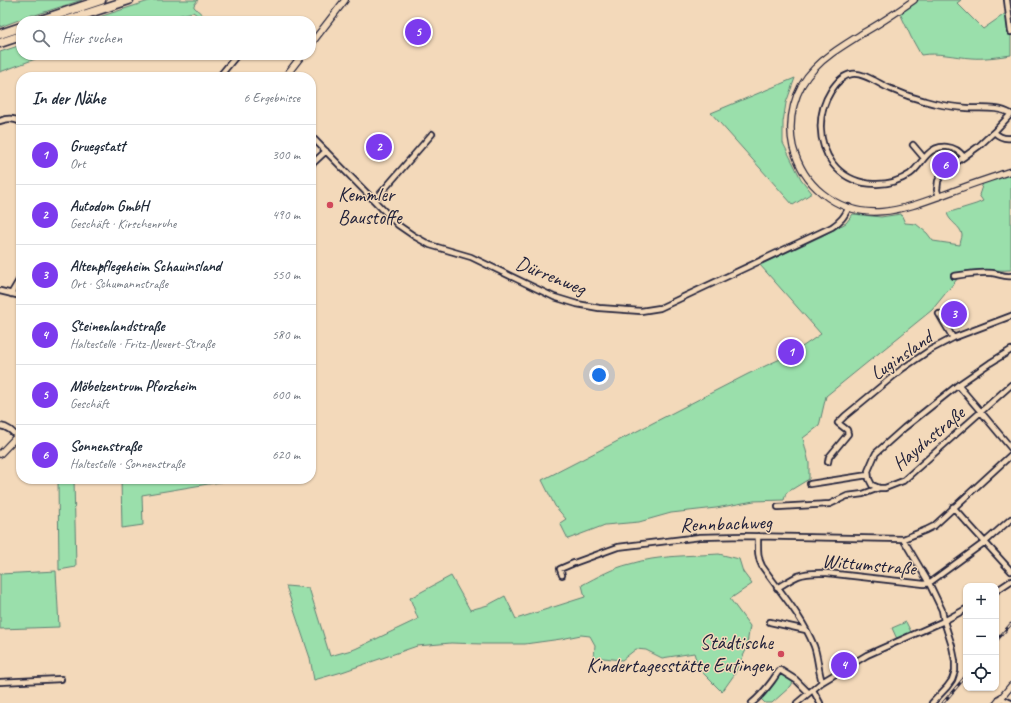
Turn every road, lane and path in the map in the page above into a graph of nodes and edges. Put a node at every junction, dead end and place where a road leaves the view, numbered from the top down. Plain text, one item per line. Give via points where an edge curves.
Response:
1 (101, 0) edge
2 (129, 0) edge
3 (345, 0) edge
4 (914, 0) edge
5 (1007, 0) edge
6 (53, 16) edge
7 (80, 16) edge
8 (16, 29) edge
9 (1011, 32) edge
10 (0, 34) edge
11 (16, 38) edge
12 (316, 38) edge
13 (0, 43) edge
14 (233, 60) edge
15 (298, 60) edge
16 (223, 72) edge
17 (289, 72) edge
18 (1011, 114) edge
19 (16, 120) edge
20 (0, 121) edge
21 (994, 132) junction
22 (432, 134) dead end
23 (1011, 138) edge
24 (316, 141) edge
25 (913, 145) dead end
26 (326, 151) junction
27 (964, 157) junction
28 (924, 158) junction
29 (316, 160) edge
30 (1011, 171) edge
31 (939, 197) junction
32 (375, 200) junction
33 (849, 207) junction
34 (954, 276) dead end
35 (1011, 276) edge
36 (16, 286) edge
37 (0, 291) edge
38 (11, 294) junction
39 (16, 295) edge
40 (939, 314) dead end
41 (1011, 316) edge
42 (953, 338) junction
43 (1011, 350) edge
44 (958, 385) junction
45 (1011, 385) edge
46 (981, 412) junction
47 (0, 426) edge
48 (16, 434) edge
49 (16, 440) edge
50 (1011, 448) edge
51 (0, 454) edge
52 (1011, 455) edge
53 (828, 462) dead end
54 (868, 475) junction
55 (810, 484) dead end
56 (879, 488) junction
57 (778, 507) dead end
58 (953, 507) junction
59 (1011, 519) edge
60 (758, 536) junction
61 (903, 539) junction
62 (985, 542) junction
63 (1011, 571) edge
64 (562, 575) dead end
65 (1011, 581) edge
66 (930, 583) junction
67 (777, 588) junction
68 (999, 589) edge
69 (963, 611) edge
70 (944, 621) junction
71 (770, 622) dead end
72 (806, 630) junction
73 (61, 679) dead end
74 (0, 682) edge
75 (822, 682) junction
76 (1011, 686) edge
77 (813, 690) junction
78 (809, 693) junction
79 (998, 701) edge
80 (752, 703) edge
81 (797, 703) edge
82 (820, 703) edge
83 (932, 703) edge
84 (1011, 703) edge

1 - 6 highway
2 - 7 highway
3 - 12 street
4 - 33 street via 824,59 806,78 796,98 791,129 798,163 811,183 826,197
5 - 9 street
8 - 10 highway
11 - 13 highway
14 - 16 street
15 - 17 street
18 - 21 street
18 - 28 street via 1005,110 946,106 924,101 889,89 858,74 845,77 834,86 824,105 820,132 824,148 839,171 863,182 881,184 896,181 913,172
19 - 20 street via 11,118
21 - 23 street via 1002,138
21 - 27 street
22 - 32 street
24 - 26 street, Dürrenweg
25 - 28 street
26 - 29 street
26 - 32 street, Dürrenweg
27 - 28 street via 954,148 948,147 936,149
27 - 31 street via 940,176 937,185
30 - 31 street
31 - 33 street via 886,212 862,211
32 - 33 street, Dürrenweg via 398,225 420,239 471,257 554,297 599,308 641,311 660,308 832,227 844,217
34 - 35 street via 994,273
36 - 38 street
37 - 38 street
38 - 39 street
40 - 42 street
41 - 42 street, Luginsland
42 - 53 street, Luginsland via 902,369 845,416 838,423 848,431 848,434 829,457
43 - 44 street, Haydnstraße
44 - 46 street
44 - 54 street, Haydnstraße via 882,448 874,457
45 - 46 street, Haydnstraße
46 - 50 street
46 - 56 street, Haydnstraße via 903,481
47 - 48 street
49 - 51 street
52 - 58 street
54 - 55 street
54 - 56 street, Haydnstraße via 872,485
56 - 57 street via 847,496 830,504
58 - 61 street via 934,526
58 - 62 street
59 - 62 street, Wittumstraße
60 - 61 street, Rennbachweg
60 - 64 street, Rennbachweg via 700,537 618,548 560,569
60 - 67 street via 758,557
61 - 66 street
62 - 63 street
62 - 66 street, Wittumstraße
65 - 68 street
66 - 67 street, Wittumstraße via 814,573 798,576
66 - 70 street
67 - 72 street
69 - 70 street
70 - 75 street via 867,655
70 - 83 street via 952,646 955,671 947,687
71 - 72 street
72 - 75 street via 814,647
73 - 74 street
75 - 77 street
76 - 79 street
77 - 78 street
77 - 82 street
78 - 80 street via 796,680 780,670 760,697
78 - 81 street
79 - 84 street

